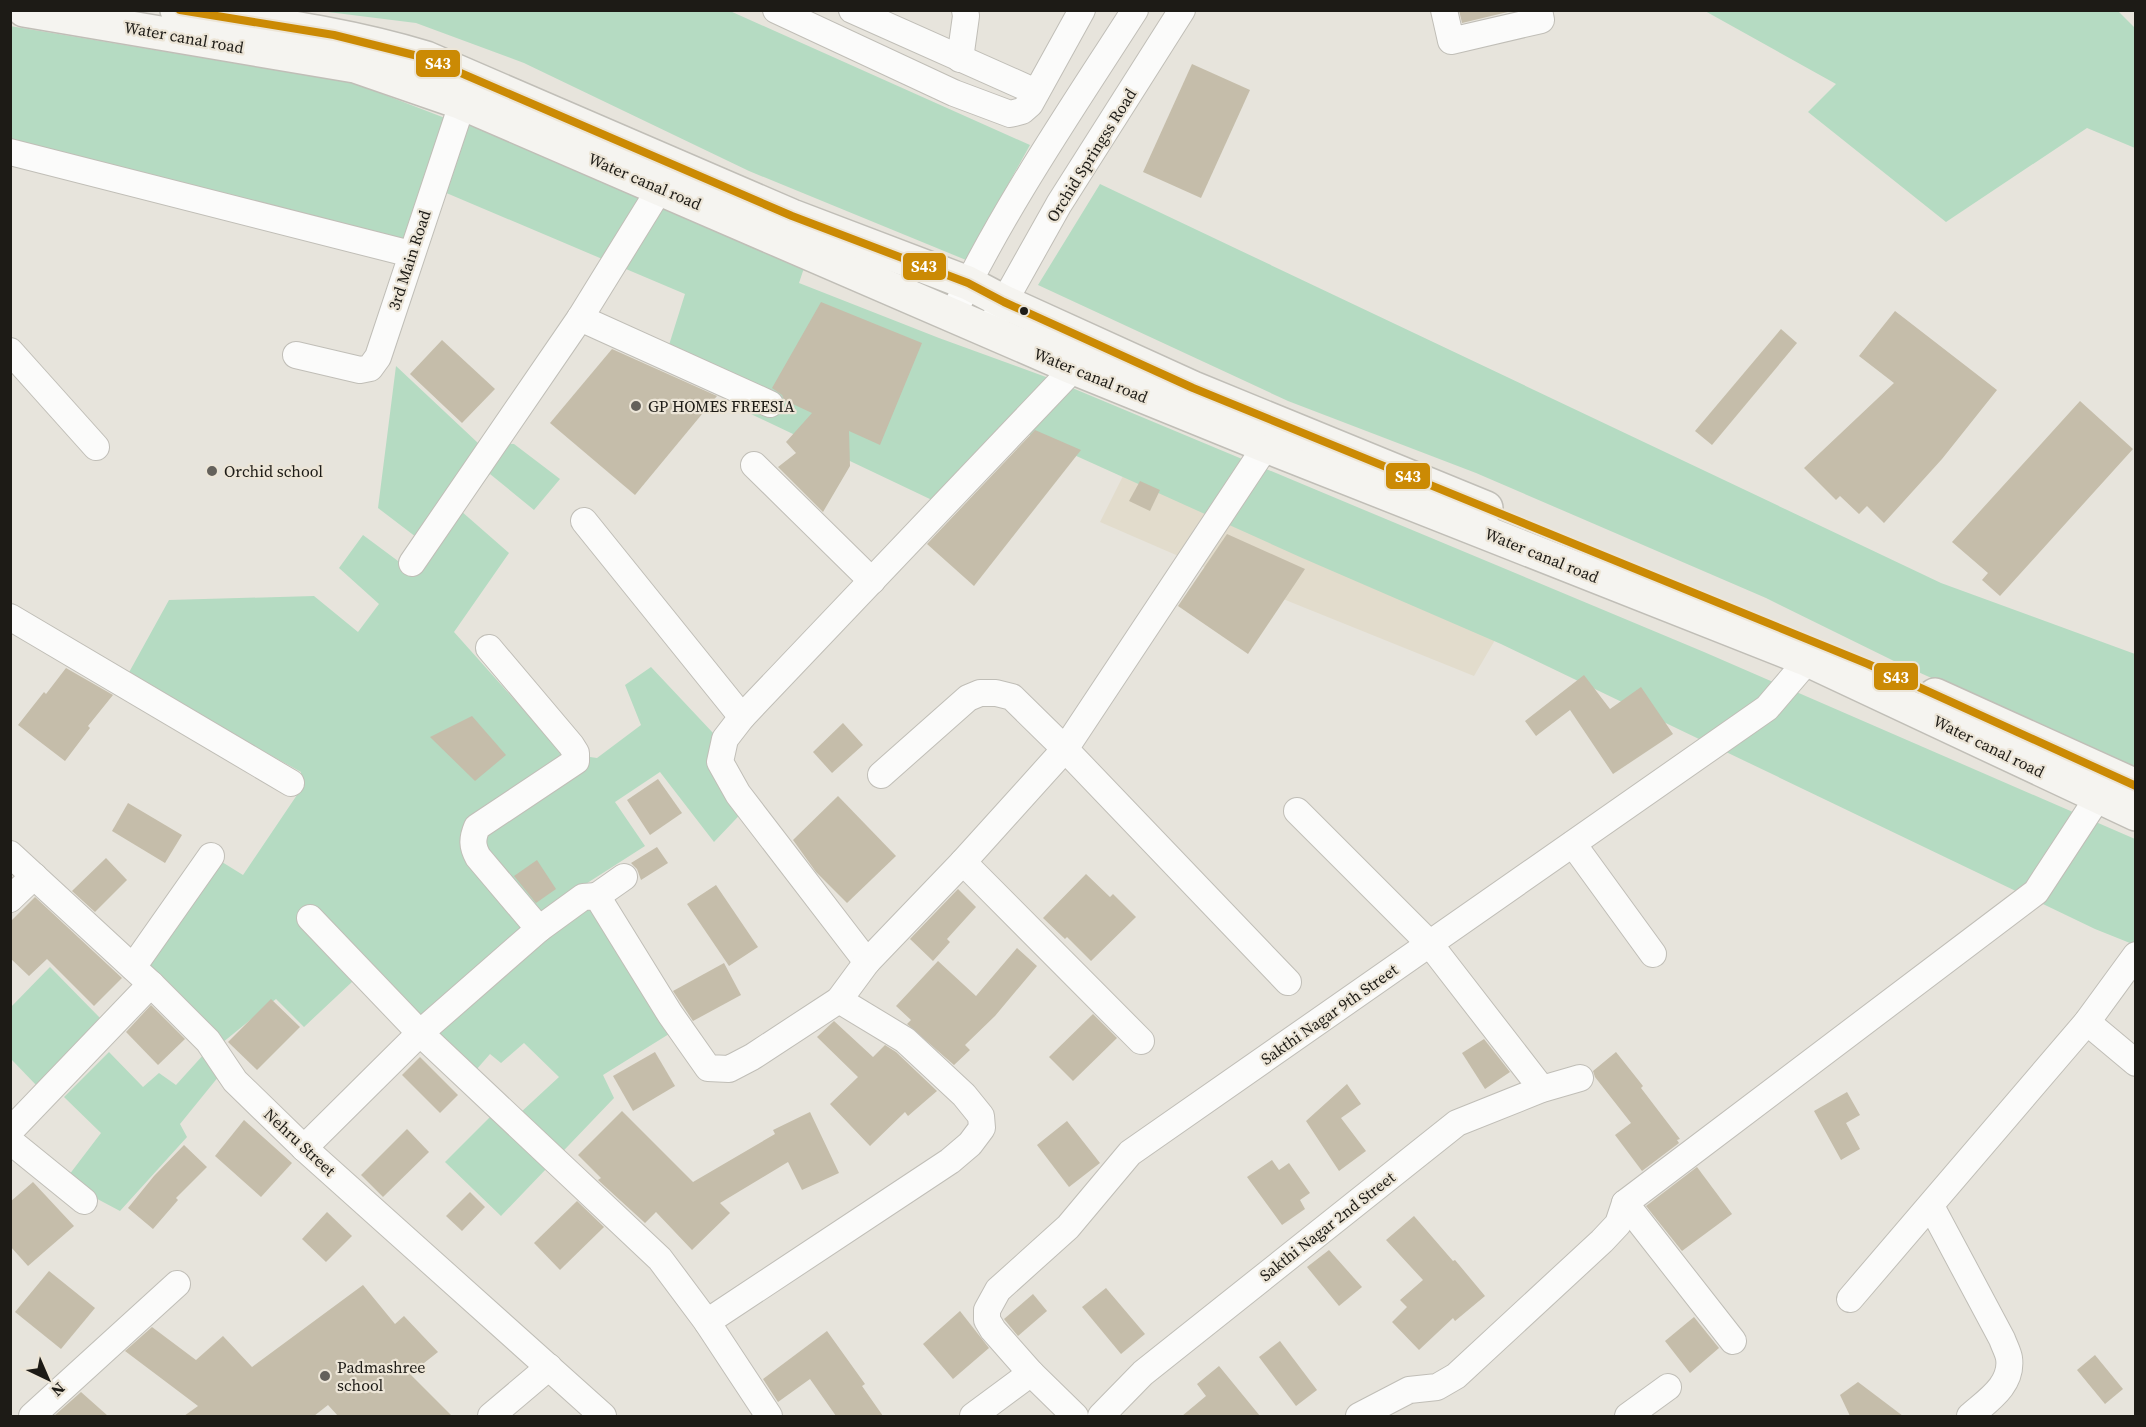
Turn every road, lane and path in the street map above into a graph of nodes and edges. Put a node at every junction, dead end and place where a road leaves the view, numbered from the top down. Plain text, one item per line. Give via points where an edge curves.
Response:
1 (24, 10) edge
2 (177, 10) edge
3 (776, 10) edge
4 (852, 10) edge
5 (965, 10) edge
6 (1082, 10) edge
7 (1135, 10) edge
8 (1182, 10) edge
9 (1444, 10) edge
10 (1539, 10) edge
11 (960, 59) junction
12 (466, 90) junction
13 (1036, 92) junction
14 (10, 152) edge
15 (668, 177) junction
16 (744, 210) junction
17 (411, 254) junction
18 (968, 284) junction
19 (1004, 302) junction
20 (952, 316) junction
21 (580, 318) junction
22 (987, 331) junction
23 (10, 351) edge
24 (296, 354) dead end
25 (1074, 368) junction
26 (770, 404) dead end
27 (1270, 433) junction
28 (96, 447) dead end
29 (754, 465) dead end
30 (584, 521) dead end
31 (412, 563) dead end
32 (872, 581) junction
33 (10, 617) edge
34 (489, 648) dead end
35 (1808, 660) junction
36 (742, 717) junction
37 (1065, 749) junction
38 (881, 775) dead end
39 (291, 783) dead end
40 (2115, 787) edge
41 (1297, 811) dead end
42 (2136, 814) edge
43 (1573, 844) junction
44 (10, 854) edge
45 (211, 856) dead end
46 (963, 862) junction
47 (34, 876) junction
48 (624, 877) dead end
49 (597, 896) junction
50 (10, 899) edge
51 (310, 918) dead end
52 (539, 929) junction
53 (1429, 943) junction
54 (1653, 954) dead end
55 (2136, 955) edge
56 (867, 962) junction
57 (142, 975) junction
58 (1288, 982) dead end
59 (839, 1000) junction
60 (2087, 1022) junction
61 (420, 1033) junction
62 (1141, 1041) dead end
63 (2136, 1063) edge
64 (1580, 1078) dead end
65 (1542, 1089) junction
66 (10, 1131) edge
67 (10, 1141) edge
68 (304, 1148) junction
69 (84, 1201) dead end
70 (1625, 1203) junction
71 (1930, 1206) junction
72 (177, 1284) dead end
73 (1850, 1299) dead end
74 (707, 1322) junction
75 (1733, 1341) dead end
76 (549, 1367) junction
77 (1032, 1373) junction
78 (1668, 1387) dead end
79 (32, 1416) edge
80 (491, 1416) edge
81 (603, 1416) edge
82 (769, 1416) edge
83 (973, 1416) edge
84 (1075, 1416) edge
85 (1101, 1416) edge
86 (1359, 1416) edge
87 (1628, 1416) edge
88 (1970, 1416) edge

1 - 12 main road, Water canal road via 355,66
2 - 12 main road, Water canal road via 386,46 426,58
3 - 13 street via 954,93 1010,114 1022,111
4 - 11 street
5 - 11 street
6 - 13 street
7 - 18 street via 1022,187
8 - 19 street, Orchid Springss Road via 1059,204
9 - 10 street via 1451,41 1541,20
11 - 13 street
12 - 15 main road, Water canal road
12 - 17 street, 3rd Main Road
14 - 17 street
15 - 16 main road, Water canal road
15 - 21 street
16 - 18 main road, Water canal road
16 - 20 main road, Water canal road
17 - 24 street, 3rd Main Road via 378,357 370,368 360,370
18 - 19 main road, Water canal road
18 - 20 street
19 - 22 street, Orchid Springss Road
19 - 27 main road, Water canal road via 1193,388
20 - 22 main road, Water canal road
21 - 26 street
21 - 31 street
22 - 25 main road, Water canal road
23 - 28 street
25 - 27 main road, Water canal road
25 - 32 street
27 - 35 main road, Water canal road
27 - 37 street
27 - 40 main road, Water canal road via 1868,664
29 - 32 street
30 - 36 street
32 - 36 street
33 - 39 street
34 - 52 street via 576,753 576,761 477,827 473,837 478,857
35 - 40 main road, Water canal road
35 - 43 street, Sakthi Nagar 9th Street via 1767,708
36 - 56 street via 725,739 720,762 738,794
37 - 38 street via 1011,697 980,693 968,698
37 - 46 street
37 - 58 street
40 - 42 main road, Water canal road
40 - 70 street via 2036,892
41 - 53 street
43 - 53 street, Sakthi Nagar 9th Street
43 - 54 street
44 - 47 street, Nehru Street
45 - 57 street
46 - 56 street
46 - 62 street
47 - 50 street
47 - 57 street, Nehru Street
48 - 49 street
49 - 52 street via 583,897
49 - 59 street via 708,1068 729,1069 752,1058
51 - 61 street
52 - 61 street
53 - 65 street
53 - 77 street, Sakthi Nagar 9th Street via 1130,1153 1068,1227 998,1290 987,1310 987,1320
55 - 60 street
56 - 59 street
57 - 66 street
57 - 68 street, Nehru Street via 208,1041 235,1081
59 - 74 street via 905,1040 964,1095 981,1116 982,1128 950,1161
60 - 63 street
60 - 71 street
61 - 68 street
61 - 74 street via 660,1259
64 - 65 street, Sakthi Nagar 2nd Street
65 - 85 street, Sakthi Nagar 2nd Street via 1457,1123 1143,1372
67 - 69 street
68 - 76 street, Nehru Street
70 - 75 street
70 - 86 street via 1618,1224 1456,1376 1437,1386 1409,1390
71 - 73 street
71 - 88 street via 2009,1358 2007,1376 1998,1392
72 - 79 street
74 - 82 street
76 - 80 street
76 - 81 street, Nehru Street
77 - 83 street
77 - 84 street, Sakthi Nagar 9th Street
78 - 87 street

